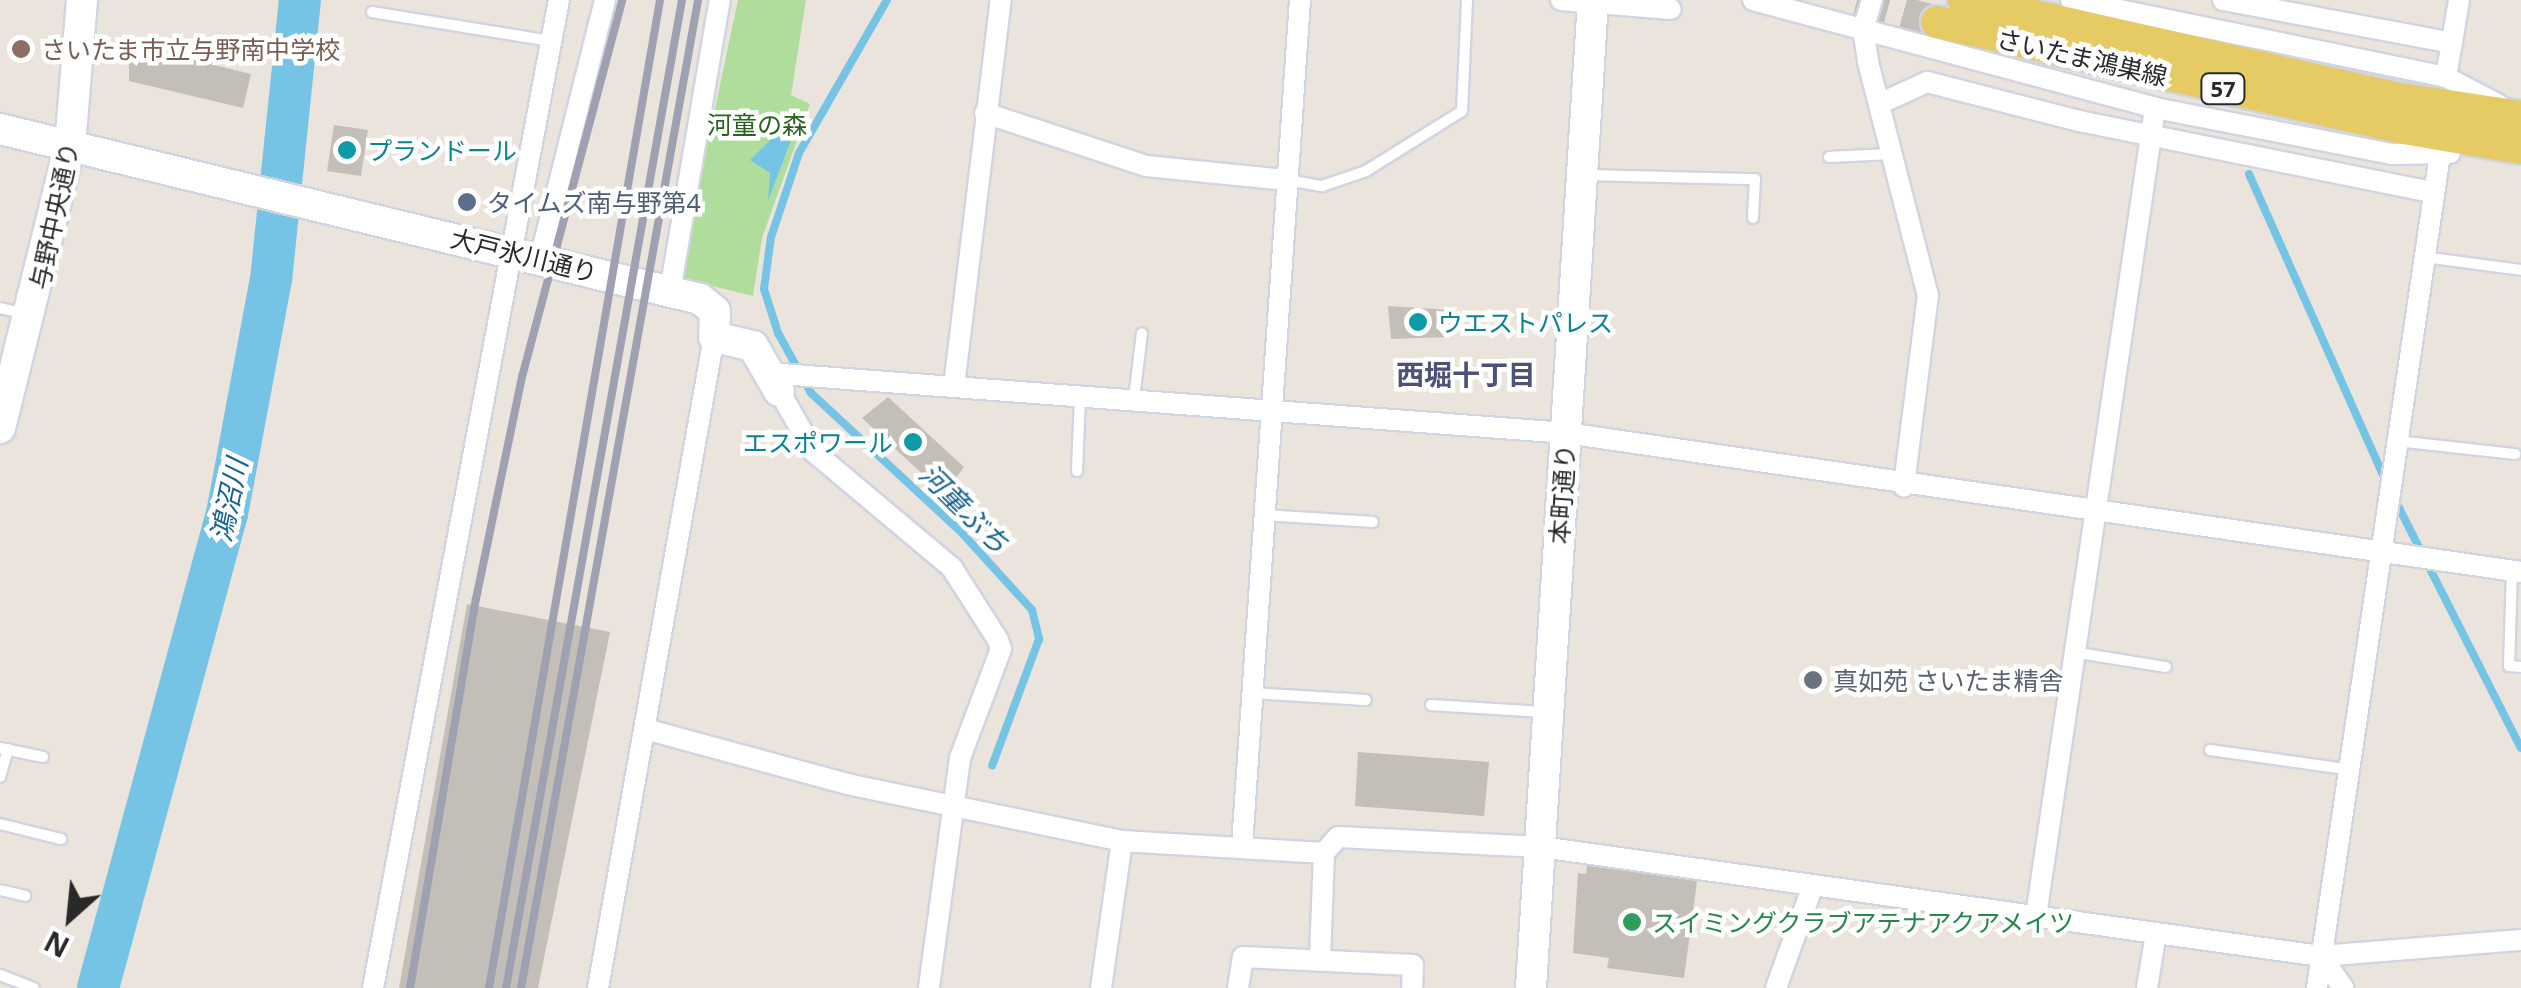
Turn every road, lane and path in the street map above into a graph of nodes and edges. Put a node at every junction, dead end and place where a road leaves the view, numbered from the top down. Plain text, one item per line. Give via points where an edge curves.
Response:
1 (82, 0) edge
2 (559, 0) edge
3 (605, 0) edge
4 (720, 0) edge
5 (1001, 0) edge
6 (1300, 0) edge
7 (1467, 0) edge
8 (1561, 0) edge
9 (1752, 0) edge
10 (1872, 0) edge
11 (1964, 0) tunnel mouth
12 (2223, 0) edge
13 (2459, 0) edge
14 (2080, 1) edge
15 (1593, 2) edge
16 (1671, 10) dead end
17 (372, 12) dead end
18 (1937, 22) tunnel mouth
19 (1863, 29) junction
20 (551, 41) junction
21 (2452, 42) junction
22 (2446, 77) junction
23 (1879, 104) junction
24 (2154, 108) junction
25 (986, 114) junction
26 (0, 129) edge
27 (2518, 132) edge
28 (2150, 136) junction
29 (70, 146) junction
30 (1891, 154) junction
31 (2440, 154) junction
32 (1829, 158) dead end
33 (1580, 175) junction
34 (1287, 180) junction
35 (2432, 192) junction
36 (1753, 218) dead end
37 (527, 256) junction
38 (2424, 257) junction
39 (2521, 270) edge
40 (670, 292) junction
41 (0, 308) edge
42 (32, 316) junction
43 (1142, 332) dead end
44 (714, 337) junction
45 (778, 379) junction
46 (954, 386) junction
47 (1080, 395) junction
48 (1134, 398) junction
49 (1272, 408) junction
50 (0, 428) edge
51 (1566, 432) junction
52 (2397, 441) junction
53 (2515, 454) dead end
54 (1077, 471) dead end
55 (1904, 486) junction
56 (2093, 511) junction
57 (1262, 514) junction
58 (1373, 522) dead end
59 (2381, 555) junction
60 (2516, 572) edge
61 (2072, 652) junction
62 (2166, 668) dead end
63 (2521, 668) edge
64 (1251, 693) junction
65 (1366, 700) dead end
66 (1430, 705) dead end
67 (1549, 712) junction
68 (646, 729) junction
69 (4, 748) edge
70 (2210, 750) dead end
71 (43, 757) dead end
72 (2346, 770) junction
73 (0, 777) edge
74 (954, 802) junction
75 (0, 824) edge
76 (61, 839) dead end
77 (1122, 841) junction
78 (1242, 846) junction
79 (1541, 847) junction
80 (1324, 853) junction
81 (1813, 885) junction
82 (0, 890) edge
83 (25, 896) dead end
84 (2036, 916) junction
85 (2156, 933) junction
86 (2521, 940) edge
87 (2321, 956) junction
88 (1320, 958) junction
89 (0, 975) edge
90 (34, 988) edge
91 (374, 988) edge
92 (598, 988) edge
93 (930, 988) edge
94 (1101, 988) edge
95 (1238, 988) edge
96 (1412, 988) edge
97 (1531, 988) edge
98 (1776, 988) edge
99 (2148, 988) edge
100 (2316, 988) edge
101 (2343, 988) edge

1 - 29 street, 与野中央通り
2 - 20 street
3 - 37 street
4 - 40 street
5 - 25 street
6 - 34 street
7 - 34 lane via 1462,111 1366,171 1322,186
8 - 15 street
9 - 19 street
10 - 19 street
11 - 27 main road, さいたま鴻巣線 / 57
12 - 21 street
13 - 21 street
14 - 22 street
15 - 16 street
15 - 33 street, 本町通り
17 - 20 lane
18 - 27 main road, さいたま鴻巣線 / 57
19 - 23 street
19 - 24 street
20 - 37 street
21 - 22 street
22 - 27 street
23 - 28 street via 1926,82
23 - 30 street
24 - 28 street
24 - 31 street via 2391,154
25 - 34 street via 1146,166
25 - 46 street
26 - 29 street
27 - 31 street
28 - 35 street
28 - 56 street
29 - 37 street, 大戸氷川通り
29 - 42 street, 与野中央通り
30 - 32 lane
30 - 55 street via 1928,295
31 - 35 street
33 - 36 lane via 1755,179
33 - 51 street, 本町通り
34 - 49 street
35 - 38 street
37 - 40 street, 大戸氷川通り
37 - 91 street
38 - 39 lane
38 - 52 street
40 - 44 street, 大戸氷川通り via 710,306
41 - 42 lane
42 - 50 street, 与野中央通り
43 - 48 lane
44 - 45 street via 749,344
44 - 68 street
45 - 46 street via 812,374
45 - 74 street via 814,452 952,568 998,640 960,758
46 - 47 street
47 - 48 street
47 - 54 lane
48 - 49 street
49 - 51 street
49 - 57 street
51 - 55 street
51 - 67 street, 本町通り
52 - 53 lane
52 - 59 street
55 - 56 street
56 - 59 street
56 - 61 street
57 - 58 lane
57 - 64 street
59 - 60 street
59 - 72 street
60 - 63 lane via 2510,666
61 - 62 lane
61 - 84 street
64 - 65 lane
64 - 78 street
66 - 67 lane
67 - 79 street, 本町通り
68 - 74 street via 847,784
68 - 92 street
69 - 71 lane
69 - 73 lane
70 - 72 lane
72 - 87 street
74 - 77 street
74 - 93 street
75 - 76 lane
77 - 78 street
77 - 94 street
78 - 80 street
79 - 80 street via 1338,837
79 - 81 street
79 - 97 street, 本町通り
80 - 88 street
81 - 84 street
81 - 98 street
82 - 83 lane
84 - 85 street
85 - 87 street
85 - 99 street
86 - 87 street
87 - 100 street
87 - 101 street
88 - 95 street via 1244,956
88 - 96 street via 1413,965
89 - 90 lane

